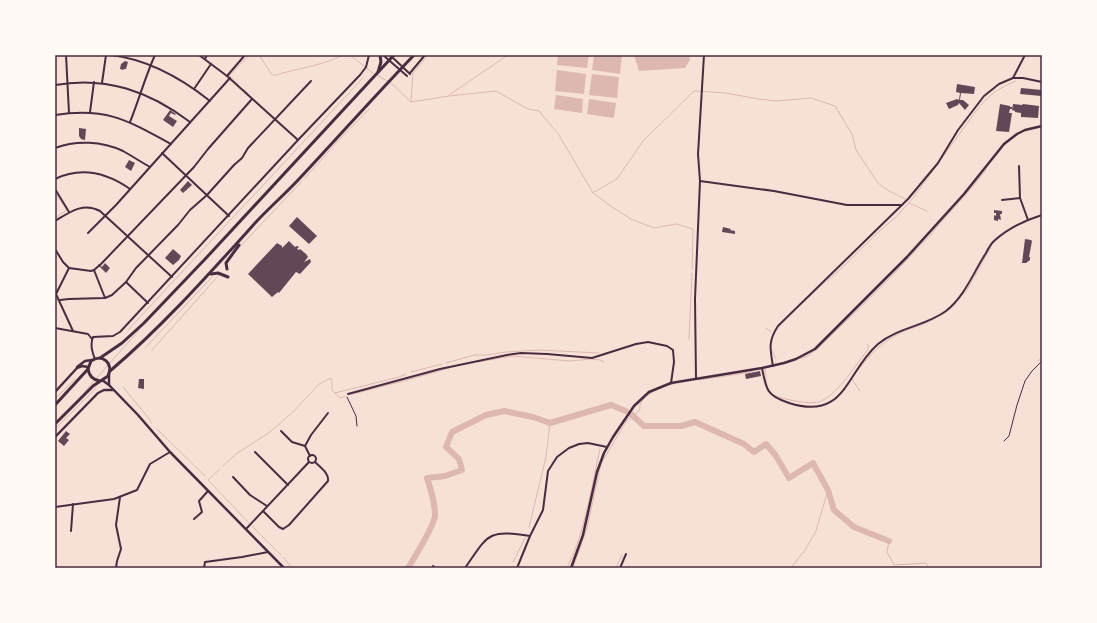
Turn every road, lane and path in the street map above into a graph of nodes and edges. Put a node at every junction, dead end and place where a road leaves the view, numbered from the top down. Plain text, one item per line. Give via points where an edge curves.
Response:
1 (66, 55) edge
2 (106, 55) edge
3 (110, 55) edge
4 (155, 55) edge
5 (198, 55) edge
6 (207, 55) edge
7 (245, 55) edge
8 (369, 55) edge
9 (380, 55) edge
10 (383, 55) edge
11 (414, 55) edge
12 (425, 55) edge
13 (704, 55) edge
14 (119, 56) edge
15 (392, 56) edge
16 (1024, 56) edge
17 (205, 59) junction
18 (389, 61) junction
19 (211, 64) junction
20 (150, 65) junction
21 (403, 66) junction
22 (400, 70) junction
23 (377, 74) junction
24 (409, 75) junction
25 (227, 76) junction
26 (230, 78) junction
27 (1013, 78) junction
28 (311, 81) dead end
29 (68, 82) junction
30 (94, 82) junction
31 (1042, 82) edge
32 (102, 83) junction
33 (55, 84) edge
34 (194, 90) junction
35 (141, 92) junction
36 (252, 99) junction
37 (210, 101) junction
38 (90, 112) junction
39 (69, 113) junction
40 (55, 115) edge
41 (274, 119) junction
42 (130, 122) junction
43 (190, 122) junction
44 (1042, 126) edge
45 (298, 140) junction
46 (171, 144) junction
47 (55, 148) edge
48 (162, 153) junction
49 (1019, 166) dead end
50 (150, 167) junction
51 (185, 175) junction
52 (55, 179) edge
53 (700, 181) junction
54 (55, 189) edge
55 (130, 189) junction
56 (206, 195) junction
57 (1020, 198) junction
58 (1002, 200) dead end
59 (902, 205) junction
60 (69, 212) junction
61 (1042, 215) edge
62 (105, 216) junction
63 (229, 216) junction
64 (1028, 220) junction
65 (55, 221) edge
66 (256, 222) junction
67 (88, 233) dead end
68 (127, 236) junction
69 (55, 249) edge
70 (149, 255) junction
71 (69, 268) junction
72 (227, 269) dead end
73 (94, 270) junction
74 (209, 274) junction
75 (228, 277) dead end
76 (172, 278) junction
77 (126, 282) junction
78 (56, 293) edge
79 (105, 298) junction
80 (60, 300) junction
81 (148, 303) junction
82 (55, 328) edge
83 (73, 331) junction
84 (92, 338) junction
85 (100, 358) junction
86 (94, 359) junction
87 (1042, 361) edge
88 (773, 366) junction
89 (88, 368) junction
90 (762, 368) junction
91 (75, 370) junction
92 (110, 373) junction
93 (696, 378) junction
94 (101, 380) junction
95 (672, 383) junction
96 (109, 386) junction
97 (114, 390) junction
98 (55, 392) edge
99 (348, 394) joint
100 (55, 405) edge
101 (328, 413) dead end
102 (55, 424) edge
103 (357, 426) dead end
104 (281, 431) dead end
105 (55, 437) edge
106 (1004, 441) dead end
107 (305, 446) junction
108 (607, 447) junction
109 (170, 452) junction
110 (255, 452) dead end
111 (310, 456) junction
112 (309, 462) junction
113 (315, 462) junction
114 (233, 477) dead end
115 (288, 485) junction
116 (208, 491) junction
117 (120, 497) junction
118 (74, 504) junction
119 (55, 506) edge
120 (267, 506) junction
121 (263, 511) junction
122 (194, 519) dead end
123 (246, 529) junction
124 (71, 531) dead end
125 (530, 536) junction
126 (268, 552) junction
127 (626, 554) dead end
128 (116, 568) edge
129 (204, 568) edge
130 (284, 568) edge
131 (465, 568) edge
132 (517, 568) edge
133 (571, 568) edge
134 (620, 568) edge

1 - 29 street
2 - 32 street
3 - 14 street
4 - 20 street
5 - 17 street
6 - 17 street
7 - 25 street
8 - 45 street via 366,67 360,75
9 - 23 main road via 381,62
10 - 18 street
11 - 21 main road
12 - 24 street
13 - 53 street via 698,154
14 - 20 street
15 - 18 main road
15 - 21 street
16 - 27 street
17 - 19 street
18 - 22 street
18 - 23 main road
19 - 25 street
19 - 34 street
20 - 34 street
20 - 35 street
21 - 22 main road
21 - 24 street
22 - 24 street
22 - 66 main road
23 - 85 main road via 144,323
25 - 26 street
26 - 36 street
26 - 37 street
27 - 31 street
27 - 59 street via 999,84 984,96 958,130 938,163
28 - 41 street
29 - 30 street
29 - 33 street
29 - 39 street
30 - 32 street
30 - 38 street
32 - 35 street
34 - 37 street
35 - 42 street
35 - 43 street
36 - 41 street
36 - 51 street
37 - 43 street
38 - 39 street
38 - 42 street
39 - 40 street
41 - 45 street
41 - 56 street via 242,158
42 - 46 street
43 - 46 street
44 - 88 street via 1017,134 1004,144 964,194 907,257 820,345 796,359
45 - 63 street
46 - 48 street
47 - 50 street via 77,142 106,146 123,151
48 - 50 street
48 - 51 street
49 - 57 street
50 - 55 street
51 - 56 street
51 - 68 street
52 - 55 street via 66,174 93,173 110,176
53 - 59 street via 774,190 847,205
53 - 93 street via 695,300
54 - 60 street
55 - 62 street
56 - 63 street
56 - 70 street
57 - 58 street
57 - 64 street
59 - 88 street via 778,326 770,344
60 - 62 street via 86,207 100,211
60 - 65 street
61 - 64 street
62 - 67 street
62 - 68 street
63 - 76 street
64 - 90 street via 993,242 962,293 947,310 896,332 879,344 860,365 842,392 827,405 804,407 776,398 767,389
66 - 72 main road via 226,262
66 - 74 main road
68 - 70 street
68 - 73 street
69 - 71 street
70 - 76 street
70 - 77 street
71 - 73 street
71 - 78 street
73 - 79 street
74 - 75 main road via 218,273
74 - 92 main road via 148,338
76 - 81 street
77 - 79 street
77 - 81 street
78 - 80 street
79 - 80 street
80 - 83 street
81 - 84 street via 118,334
82 - 83 street
83 - 84 street via 88,334
84 - 86 street
85 - 86 main road
85 - 92 main road via 108,362
86 - 89 main road
86 - 91 street via 82,362
87 - 106 lane via 1025,381 1009,436
88 - 90 street
89 - 91 street via 79,366
89 - 94 main road via 88,373 93,379
89 - 100 main road
90 - 93 street
91 - 98 street
92 - 94 main road
92 - 96 street
93 - 95 street
94 - 96 street
94 - 102 main road
95 - 99 street via 673,350 668,346 648,342 592,358 547,354 494,357
95 - 108 street via 649,392 634,406
96 - 97 street
97 - 105 street via 98,393
97 - 109 street
99 - 103 path
101 - 107 street
104 - 107 street via 292,442
107 - 111 street
108 - 125 street via 579,444 568,448 557,457 548,471 543,510
108 - 133 street via 597,472 583,535
109 - 116 street
109 - 117 street via 150,464 139,489
110 - 115 street
111 - 112 street
111 - 113 street via 315,456
112 - 113 street
112 - 115 street
113 - 121 street via 326,472 328,482 289,525 279,527
114 - 120 street via 250,495
115 - 120 street
116 - 122 street via 199,501 202,512
116 - 123 street
117 - 118 street
117 - 128 street via 116,525 121,549
118 - 119 street
118 - 124 street
120 - 121 street
121 - 123 street
123 - 126 street
125 - 131 street via 497,533 483,543
125 - 132 street
126 - 129 street via 208,561 205,562
126 - 130 street
127 - 134 street

